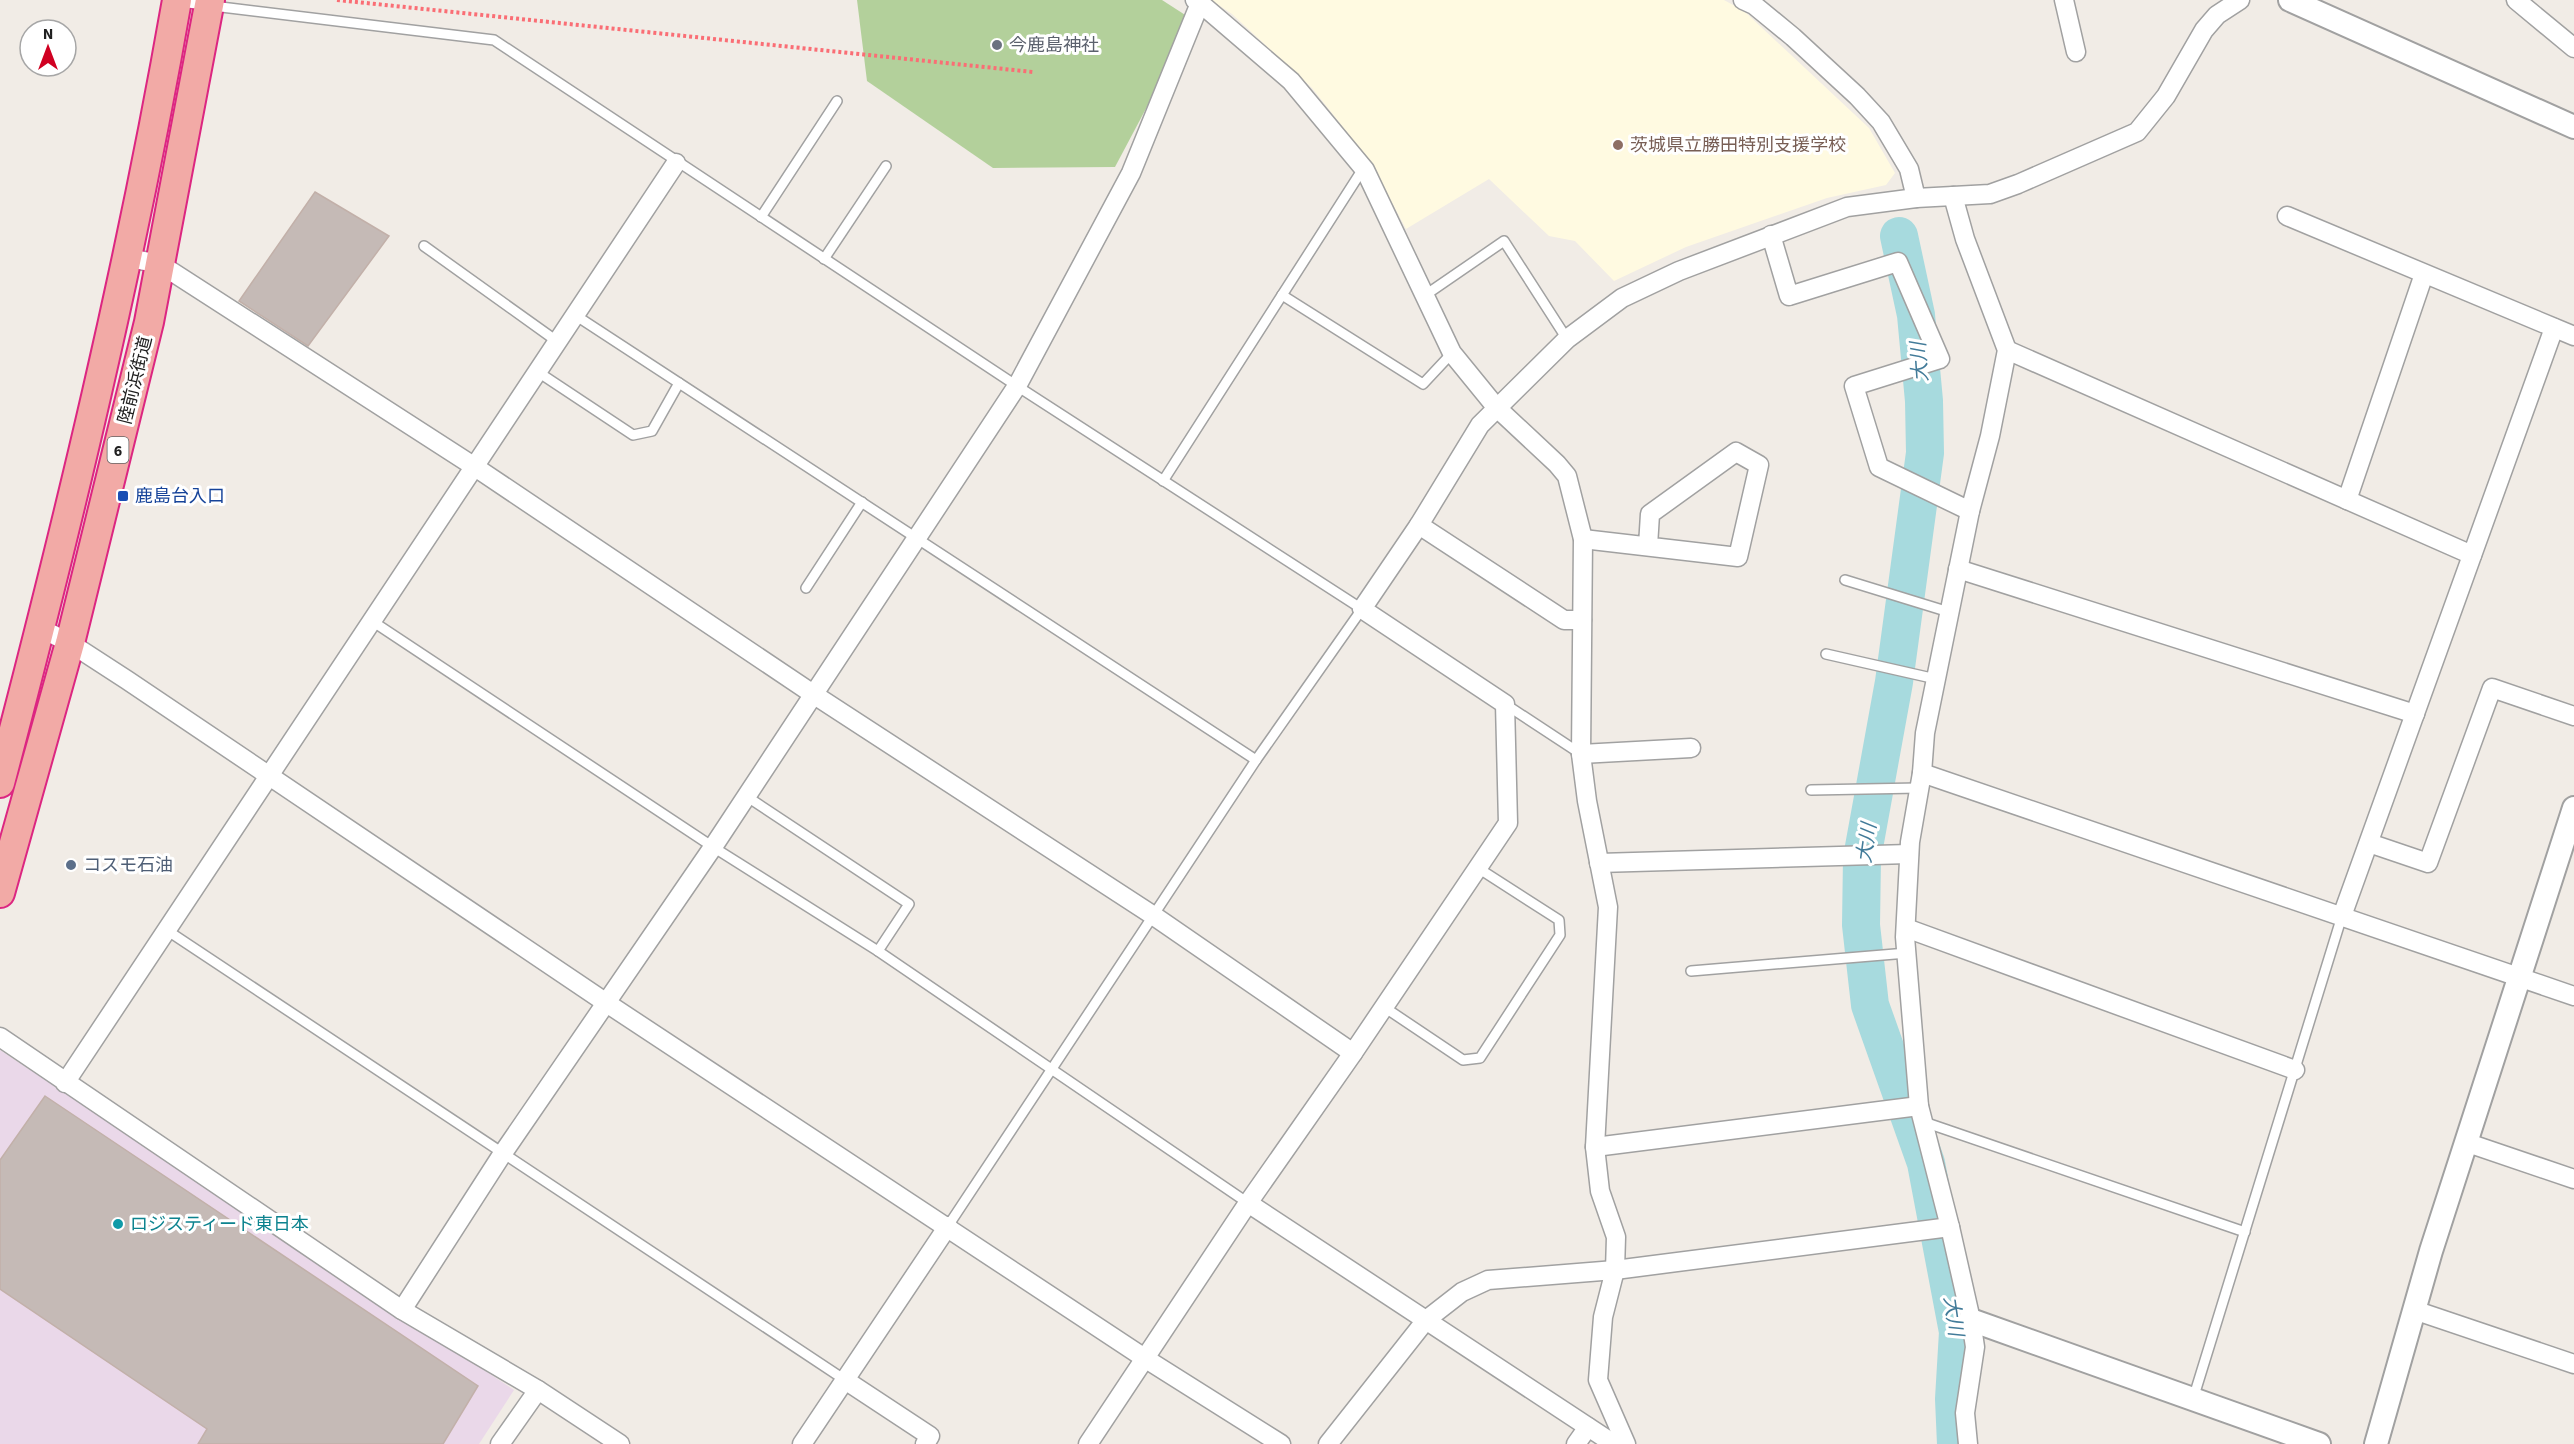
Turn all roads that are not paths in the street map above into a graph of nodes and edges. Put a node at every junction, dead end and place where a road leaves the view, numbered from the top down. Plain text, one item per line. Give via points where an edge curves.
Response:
1 (1743, 0) edge
2 (2064, 0) edge
3 (2240, 0) edge
4 (2290, 0) edge
5 (2516, 0) edge
6 (177, 1) edge
7 (1198, 2) edge
8 (210, 3) edge
9 (2574, 48) edge
10 (2076, 52) dead end
11 (837, 101) dead end
12 (2574, 127) edge
13 (676, 163) junction
14 (886, 166) dead end
15 (1365, 170) junction
16 (1953, 196) junction
17 (1916, 198) junction
18 (2287, 216) dead end
19 (761, 217) junction
20 (1771, 236) junction
21 (424, 246) dead end
22 (129, 258) junction
23 (824, 259) junction
24 (160, 264) junction
25 (2424, 274) junction
26 (1282, 296) junction
27 (1424, 296) junction
28 (575, 315) junction
29 (2554, 328) junction
30 (2574, 336) edge
31 (1567, 339) junction
32 (558, 342) junction
33 (2007, 350) junction
34 (1452, 353) junction
35 (538, 372) junction
36 (679, 383) junction
37 (1017, 386) junction
38 (1496, 407) junction
39 (475, 467) junction
40 (1163, 481) junction
41 (2347, 500) junction
42 (862, 502) junction
43 (1970, 511) junction
44 (1419, 525) junction
45 (1583, 538) junction
46 (914, 539) junction
47 (1648, 546) junction
48 (2472, 555) junction
49 (1958, 568) junction
50 (1845, 580) dead end
51 (806, 588) dead end
52 (1362, 609) junction
53 (1949, 612) junction
54 (1582, 620) junction
55 (372, 621) junction
56 (40, 628) junction
57 (70, 643) junction
58 (1826, 654) dead end
59 (1936, 679) junction
60 (813, 694) junction
61 (1505, 704) junction
62 (2415, 714) junction
63 (2574, 716) edge
64 (1691, 748) dead end
65 (1581, 754) junction
66 (1256, 760) junction
67 (269, 775) junction
68 (1920, 780) junction
69 (0, 783) edge
70 (1811, 790) dead end
71 (746, 796) junction
72 (2574, 808) edge
73 (2369, 843) junction
74 (713, 847) junction
75 (1909, 854) junction
76 (1599, 863) junction
77 (1478, 867) junction
78 (0, 893) edge
79 (1154, 916) junction
80 (2342, 916) junction
81 (1906, 928) junction
82 (165, 929) junction
83 (878, 951) junction
84 (1907, 953) junction
85 (1690, 971) dead end
86 (2519, 976) junction
87 (2574, 996) edge
88 (605, 1002) junction
89 (1384, 1007) junction
90 (0, 1037) edge
91 (1353, 1053) junction
92 (1053, 1069) junction
93 (2295, 1070) junction
94 (65, 1083) junction
95 (1921, 1114) junction
96 (2466, 1142) junction
97 (1595, 1148) junction
98 (503, 1153) junction
99 (2574, 1179) edge
100 (1248, 1203) junction
101 (948, 1226) junction
102 (1950, 1227) junction
103 (2245, 1232) junction
104 (1615, 1270) junction
105 (402, 1310) junction
106 (2414, 1310) junction
107 (1426, 1320) junction
108 (1971, 1320) junction
109 (1146, 1359) junction
110 (2574, 1364) edge
111 (845, 1380) junction
112 (538, 1390) junction
113 (2193, 1401) junction
114 (1588, 1427) junction
115 (930, 1440) edge
116 (500, 1444) edge
117 (620, 1444) edge
118 (802, 1444) edge
119 (1088, 1444) edge
120 (1281, 1444) edge
121 (1328, 1444) edge
122 (1576, 1444) edge
123 (1614, 1444) edge
124 (1625, 1444) edge
125 (1968, 1444) edge
126 (2319, 1444) edge
127 (2376, 1444) edge

1 - 17 street via 1793,37 1881,122 1909,169
2 - 10 street
3 - 16 street via 2217,15 2204,30 2166,96 2137,132 1990,194
4 - 12 street
5 - 9 street
6 - 8 lane
6 - 22 highway, 陸前浜街道 / 6
7 - 15 street via 1291,81
7 - 37 street via 1131,173
8 - 13 lane via 494,40
8 - 24 highway, 陸前浜街道 / 6
11 - 19 lane
13 - 19 lane
13 - 28 street
14 - 23 lane
15 - 26 lane
15 - 27 street
16 - 17 street
16 - 33 street
17 - 20 street via 1847,207
18 - 25 street
19 - 23 lane
20 - 31 street via 1679,271 1622,298
20 - 43 street via 1789,296 1898,262 1940,358 1854,386 1879,467
21 - 32 lane
22 - 24 street
22 - 56 highway, 陸前浜街道 / 6
23 - 37 lane
24 - 39 street
24 - 57 highway, 陸前浜街道 / 6
25 - 29 street
25 - 41 street
26 - 34 lane via 1423,384
26 - 40 lane
27 - 31 lane via 1504,241
27 - 34 street
28 - 32 street
28 - 36 lane
29 - 30 street
29 - 48 street
31 - 38 street
32 - 35 street
33 - 41 street
33 - 43 street
34 - 38 street
35 - 36 lane via 633,435 651,431
35 - 39 street
36 - 42 lane
37 - 40 lane
37 - 46 street
38 - 44 street via 1480,425
38 - 45 street via 1567,477
39 - 55 street
39 - 60 street
40 - 52 lane
41 - 48 street
42 - 46 lane
42 - 51 lane
43 - 49 street
44 - 52 street
44 - 54 street via 1564,620
45 - 47 street
45 - 54 street
46 - 60 street
46 - 66 lane
47 - 47 street via 1738,557 1759,465 1736,452 1650,514
48 - 62 street
49 - 53 street
49 - 62 street
50 - 53 lane
52 - 61 street
52 - 66 lane
53 - 59 street
54 - 65 street
55 - 67 street
55 - 74 lane
56 - 57 street
56 - 69 highway, 陸前浜街道 / 6
57 - 67 street
57 - 78 highway, 陸前浜街道 / 6
58 - 59 lane
59 - 68 street
60 - 71 street
60 - 79 street
61 - 65 lane
61 - 77 street via 1508,823
62 - 73 street
63 - 73 street via 2492,688 2428,863
64 - 65 street
65 - 76 street
66 - 79 lane
67 - 82 street
67 - 88 street
68 - 70 lane
68 - 75 street
68 - 80 street
71 - 74 street
71 - 83 lane via 909,904
72 - 86 street
73 - 80 street
74 - 83 lane
74 - 88 street
75 - 76 street
75 - 81 street
76 - 97 street via 1608,907
77 - 89 street
77 - 89 lane via 1559,920 1560,935 1480,1058 1463,1060
79 - 91 street
79 - 92 lane
80 - 86 street
80 - 93 lane
81 - 84 street
81 - 93 street
82 - 94 street
82 - 98 lane
83 - 92 lane
84 - 85 lane
84 - 95 street
86 - 87 street
86 - 96 street
88 - 98 street
88 - 101 street
89 - 91 street
90 - 94 street
91 - 100 street
92 - 100 lane
92 - 101 lane
93 - 103 lane
94 - 105 street
95 - 97 street
95 - 102 street
95 - 103 lane
96 - 99 street
96 - 106 street
97 - 104 street via 1600,1191 1616,1237
98 - 105 street
98 - 111 lane
100 - 107 street
100 - 109 street
101 - 109 street
101 - 111 street
102 - 104 street
102 - 108 street
103 - 113 lane
104 - 107 street via 1488,1280 1462,1292
104 - 124 street via 1603,1317 1598,1380
105 - 112 street
106 - 110 street
106 - 127 street
107 - 114 street
107 - 121 street
108 - 113 street
108 - 125 street via 1974,1347 1965,1413
109 - 119 street
109 - 120 street
111 - 115 street
111 - 118 street
112 - 116 street
112 - 117 street
113 - 126 street
114 - 122 street
114 - 123 street

